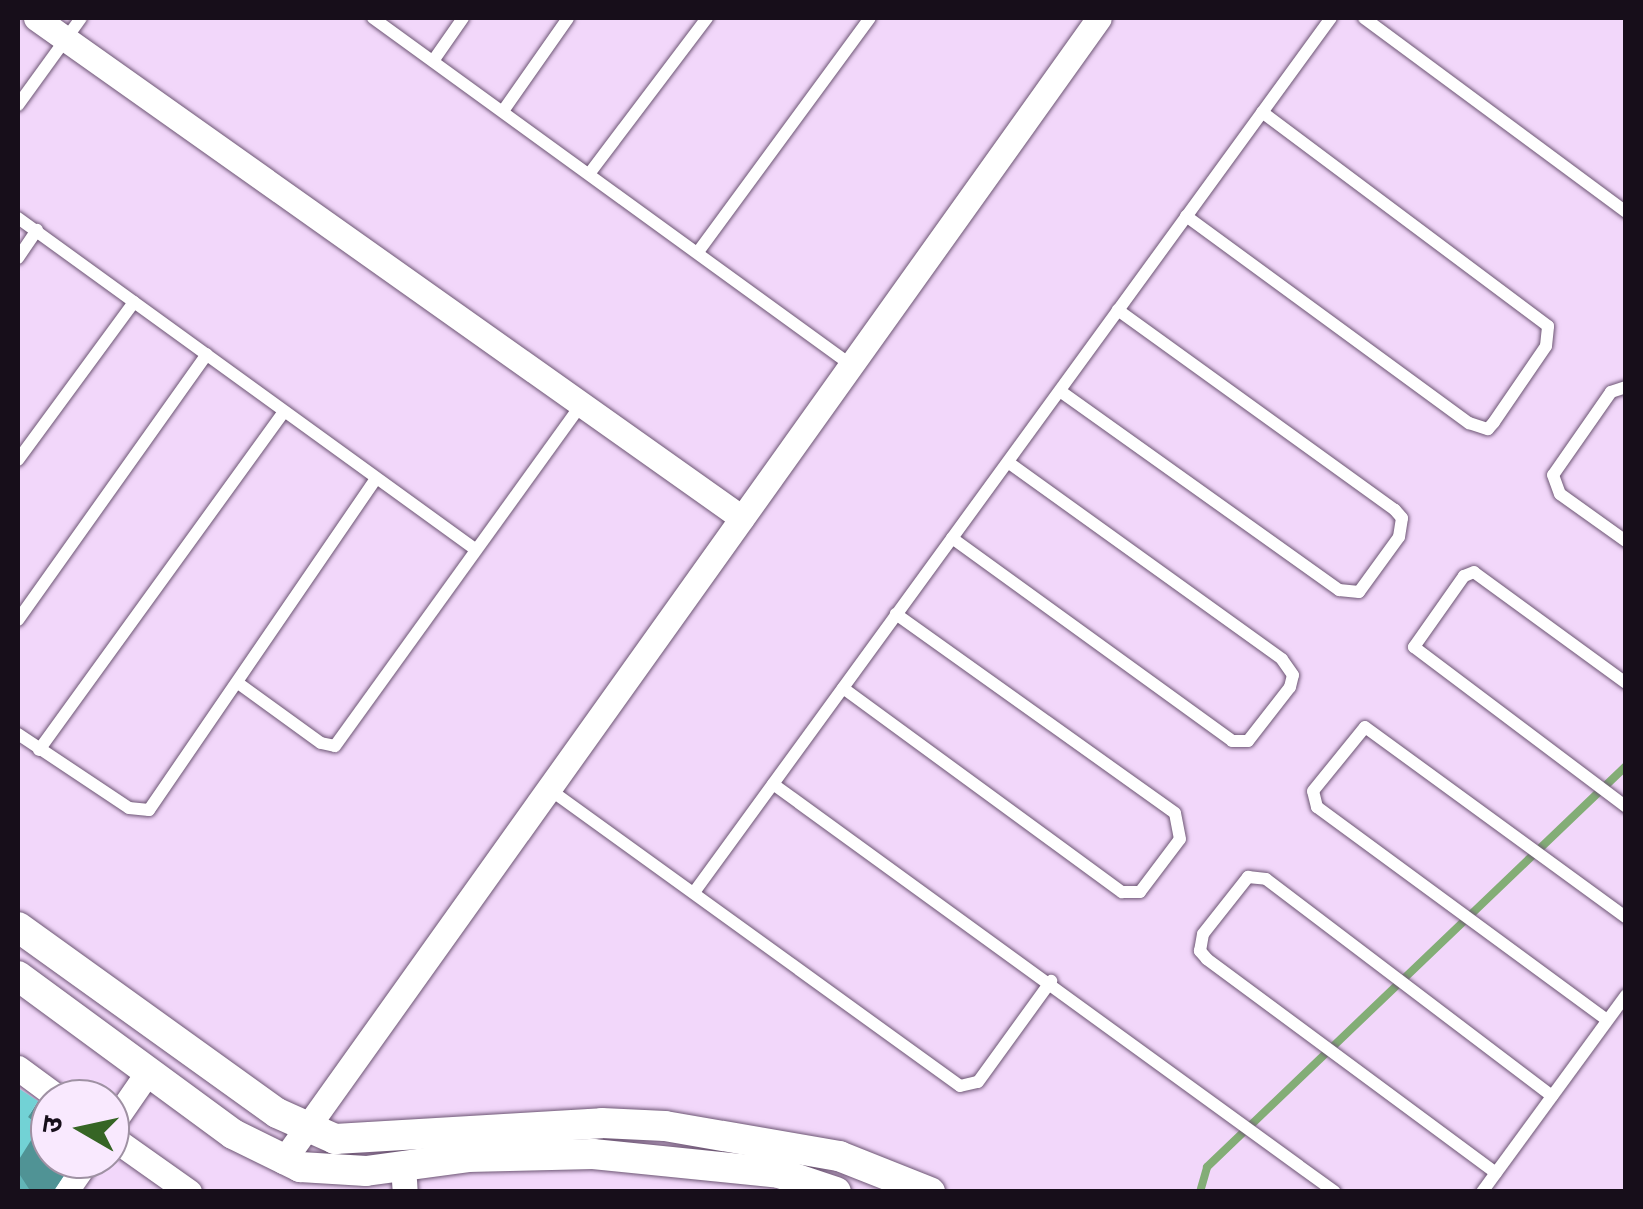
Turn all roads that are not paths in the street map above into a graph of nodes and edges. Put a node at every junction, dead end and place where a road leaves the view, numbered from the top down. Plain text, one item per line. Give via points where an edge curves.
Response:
1 (36, 18) edge
2 (373, 18) edge
3 (463, 18) edge
4 (568, 18) edge
5 (707, 18) edge
6 (870, 18) edge
7 (1099, 18) edge
8 (1331, 18) edge
9 (1364, 18) edge
10 (73, 28) edge
11 (433, 61) junction
12 (18, 106) edge
13 (503, 110) junction
14 (1262, 112) junction
15 (589, 174) junction
16 (1626, 212) edge
17 (1186, 216) junction
18 (18, 218) edge
19 (37, 230) junction
20 (698, 252) junction
21 (18, 258) edge
22 (134, 302) junction
23 (1118, 310) junction
24 (206, 354) junction
25 (852, 365) junction
26 (1626, 387) edge
27 (1060, 390) junction
28 (580, 406) junction
29 (284, 412) junction
30 (18, 460) edge
31 (1008, 462) junction
32 (376, 478) junction
33 (742, 518) junction
34 (952, 538) junction
35 (1626, 541) edge
36 (475, 549) junction
37 (896, 614) junction
38 (18, 620) edge
39 (238, 683) junction
40 (1626, 683) edge
41 (843, 688) junction
42 (18, 734) edge
43 (39, 750) junction
44 (774, 784) junction
45 (549, 789) junction
46 (1626, 808) edge
47 (695, 891) junction
48 (1626, 917) edge
49 (18, 927) edge
50 (18, 976) edge
51 (1051, 981) junction
52 (1626, 995) edge
53 (1607, 1020) junction
54 (148, 1072) junction
55 (1552, 1096) junction
56 (130, 1098) edge
57 (306, 1130) junction
58 (130, 1150) edge
59 (283, 1162) junction
60 (1496, 1173) junction
61 (404, 1179) edge
62 (189, 1192) edge
63 (836, 1192) edge
64 (930, 1192) edge
65 (1335, 1192) edge
66 (1482, 1192) edge

1 - 10 street
2 - 11 lane
3 - 11 lane
4 - 13 lane
5 - 15 lane
6 - 20 lane
7 - 25 street
8 - 14 lane
9 - 16 lane
10 - 12 lane
10 - 28 street
11 - 13 lane
13 - 15 lane
14 - 17 lane
14 - 17 lane via 1548,326 1546,346 1494,422 1488,428 1469,424
15 - 20 lane
17 - 23 lane
18 - 19 lane
19 - 21 lane
19 - 22 lane
20 - 25 lane
22 - 24 lane
22 - 30 lane
23 - 27 lane
23 - 27 lane via 1396,510 1402,518 1399,537 1359,592 1340,590
24 - 29 lane
24 - 38 lane
25 - 33 street
26 - 35 lane via 1612,392 1552,475 1560,494
27 - 31 lane
28 - 33 street
28 - 36 lane
29 - 32 lane
29 - 43 lane
31 - 34 lane
31 - 34 lane via 1282,660 1293,675 1290,687 1248,740 1232,741
32 - 36 lane
32 - 39 lane
33 - 45 street
34 - 37 lane
36 - 39 lane via 335,746 321,743
37 - 41 lane
37 - 41 lane via 1176,814 1180,839 1140,892 1122,892
39 - 43 lane via 149,810 129,808
40 - 46 lane via 1474,572 1464,576 1414,647
41 - 44 lane
42 - 43 lane
44 - 47 lane
44 - 51 lane
45 - 47 lane
45 - 57 street
47 - 51 lane via 960,1086 978,1082
48 - 53 lane via 1365,726 1313,791 1317,807
49 - 57 street
50 - 54 street
51 - 65 lane
52 - 53 lane
53 - 55 lane
54 - 56 street
54 - 59 street
55 - 60 lane
55 - 60 lane via 1266,879 1248,877 1203,934 1200,951 1207,959
57 - 59 street
57 - 64 street via 350,1142 602,1123 665,1126 838,1156
58 - 62 street
59 - 61 street
60 - 66 lane
61 - 63 street via 468,1157 612,1155 779,1173

